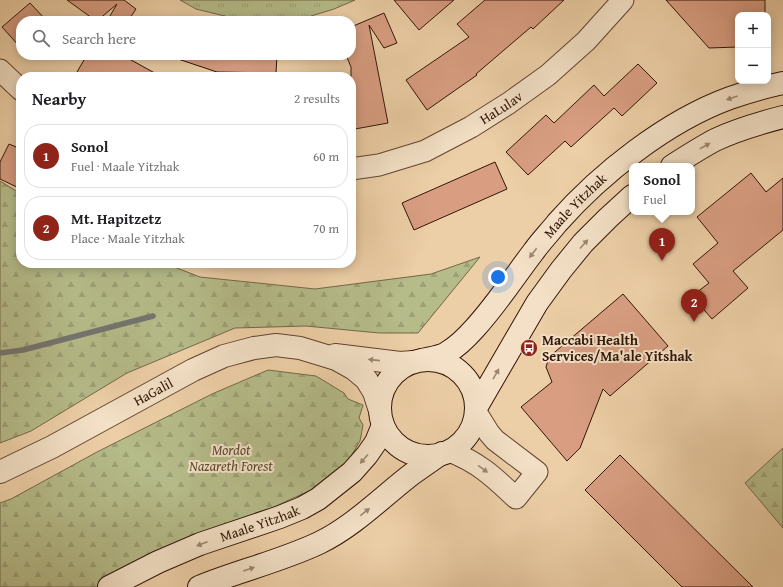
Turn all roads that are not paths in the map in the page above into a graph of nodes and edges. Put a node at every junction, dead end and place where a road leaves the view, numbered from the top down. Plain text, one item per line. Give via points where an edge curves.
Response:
1 (623, 0) edge
2 (0, 70) edge
3 (783, 83) edge
4 (16, 85) edge
5 (783, 117) edge
6 (676, 163) edge
7 (356, 168) edge
8 (629, 199) edge
9 (316, 353) junction
10 (418, 361) junction
11 (476, 410) junction
12 (382, 418) junction
13 (445, 452) junction
14 (0, 472) edge
15 (109, 587) edge
16 (199, 587) edge

1 - 7 street, HaLulav via 586,41 548,75 472,127 425,151 379,165
2 - 4 street
3 -> 10 main road, Maale Yitzhak via 730,98 700,111 639,148 611,170 559,221 486,316 465,339 447,353
6 -> 5 main road via 715,140
11 -> 8 main road via 537,303 583,244
10 -> 9 main road, HaGalil via 400,363
9 - 12 main road, HaGalil via 336,359 366,379 374,392
9 - 14 main road, HaGalil via 276,345 224,356
10 - 11 main road via 438,361 462,374 475,396
10 - 12 main road via 400,369 388,382 380,402
11 - 13 main road via 468,435 461,443
13 -> 11 street via 460,455 474,462 516,498 537,472 495,440
12 - 13 main road via 388,434 409,452 425,455
12 -> 15 main road, Maale Yitzhak via 376,442 367,455 352,472 318,499 280,517 200,544
16 -> 13 main road via 320,542 339,531 413,473

